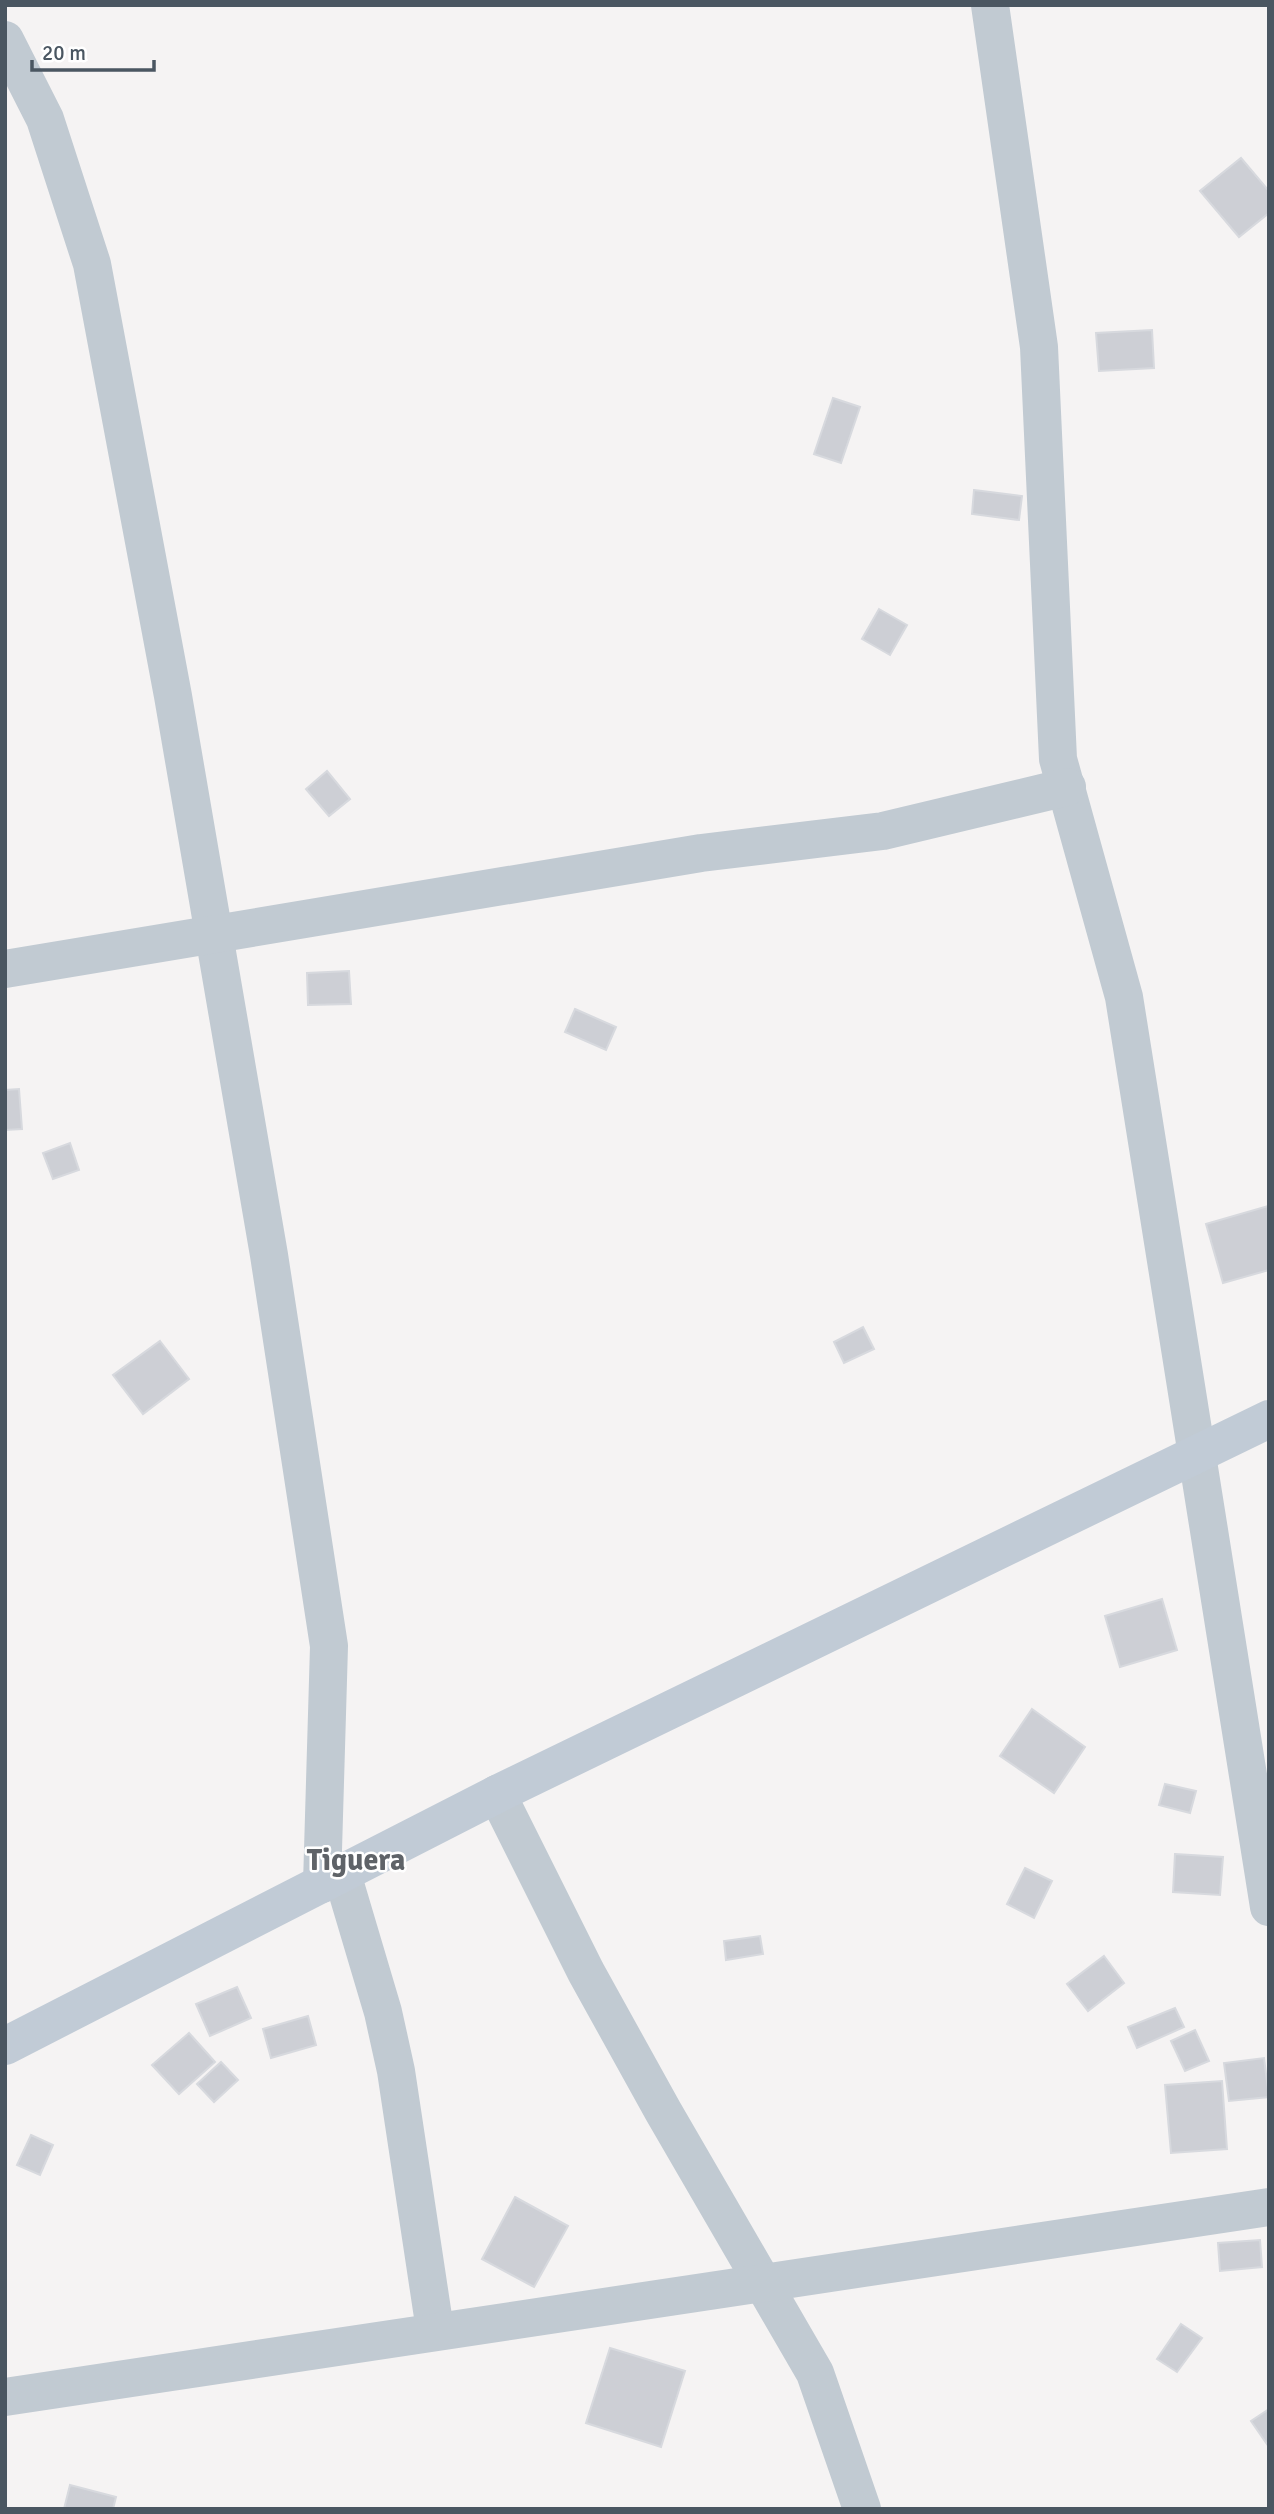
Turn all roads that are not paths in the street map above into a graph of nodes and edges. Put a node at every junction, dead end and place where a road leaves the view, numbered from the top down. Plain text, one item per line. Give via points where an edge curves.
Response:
1 (990, 5) edge
2 (5, 40) edge
3 (1067, 787) junction
4 (214, 932) junction
5 (5, 969) edge
6 (1269, 1419) edge
7 (1197, 1453) junction
8 (497, 1794) junction
9 (332, 1879) junction
10 (1269, 1907) edge
11 (5, 2046) edge
12 (1269, 2207) edge
13 (761, 2282) junction
14 (435, 2330) junction
15 (5, 2397) edge
16 (862, 2509) edge

1 - 3 street via 1039,347 1058,759
2 - 4 street via 45,119 92,264
3 - 4 street via 883,831 701,853
3 - 7 street via 1124,997
4 - 5 street
4 - 9 street via 329,1646
6 - 7 street
7 - 8 street
7 - 10 street
8 - 9 street
8 - 13 street via 586,1972
9 - 11 street
9 - 14 street via 383,2012
12 - 13 street
13 - 14 street
13 - 16 street via 815,2372
14 - 15 street

